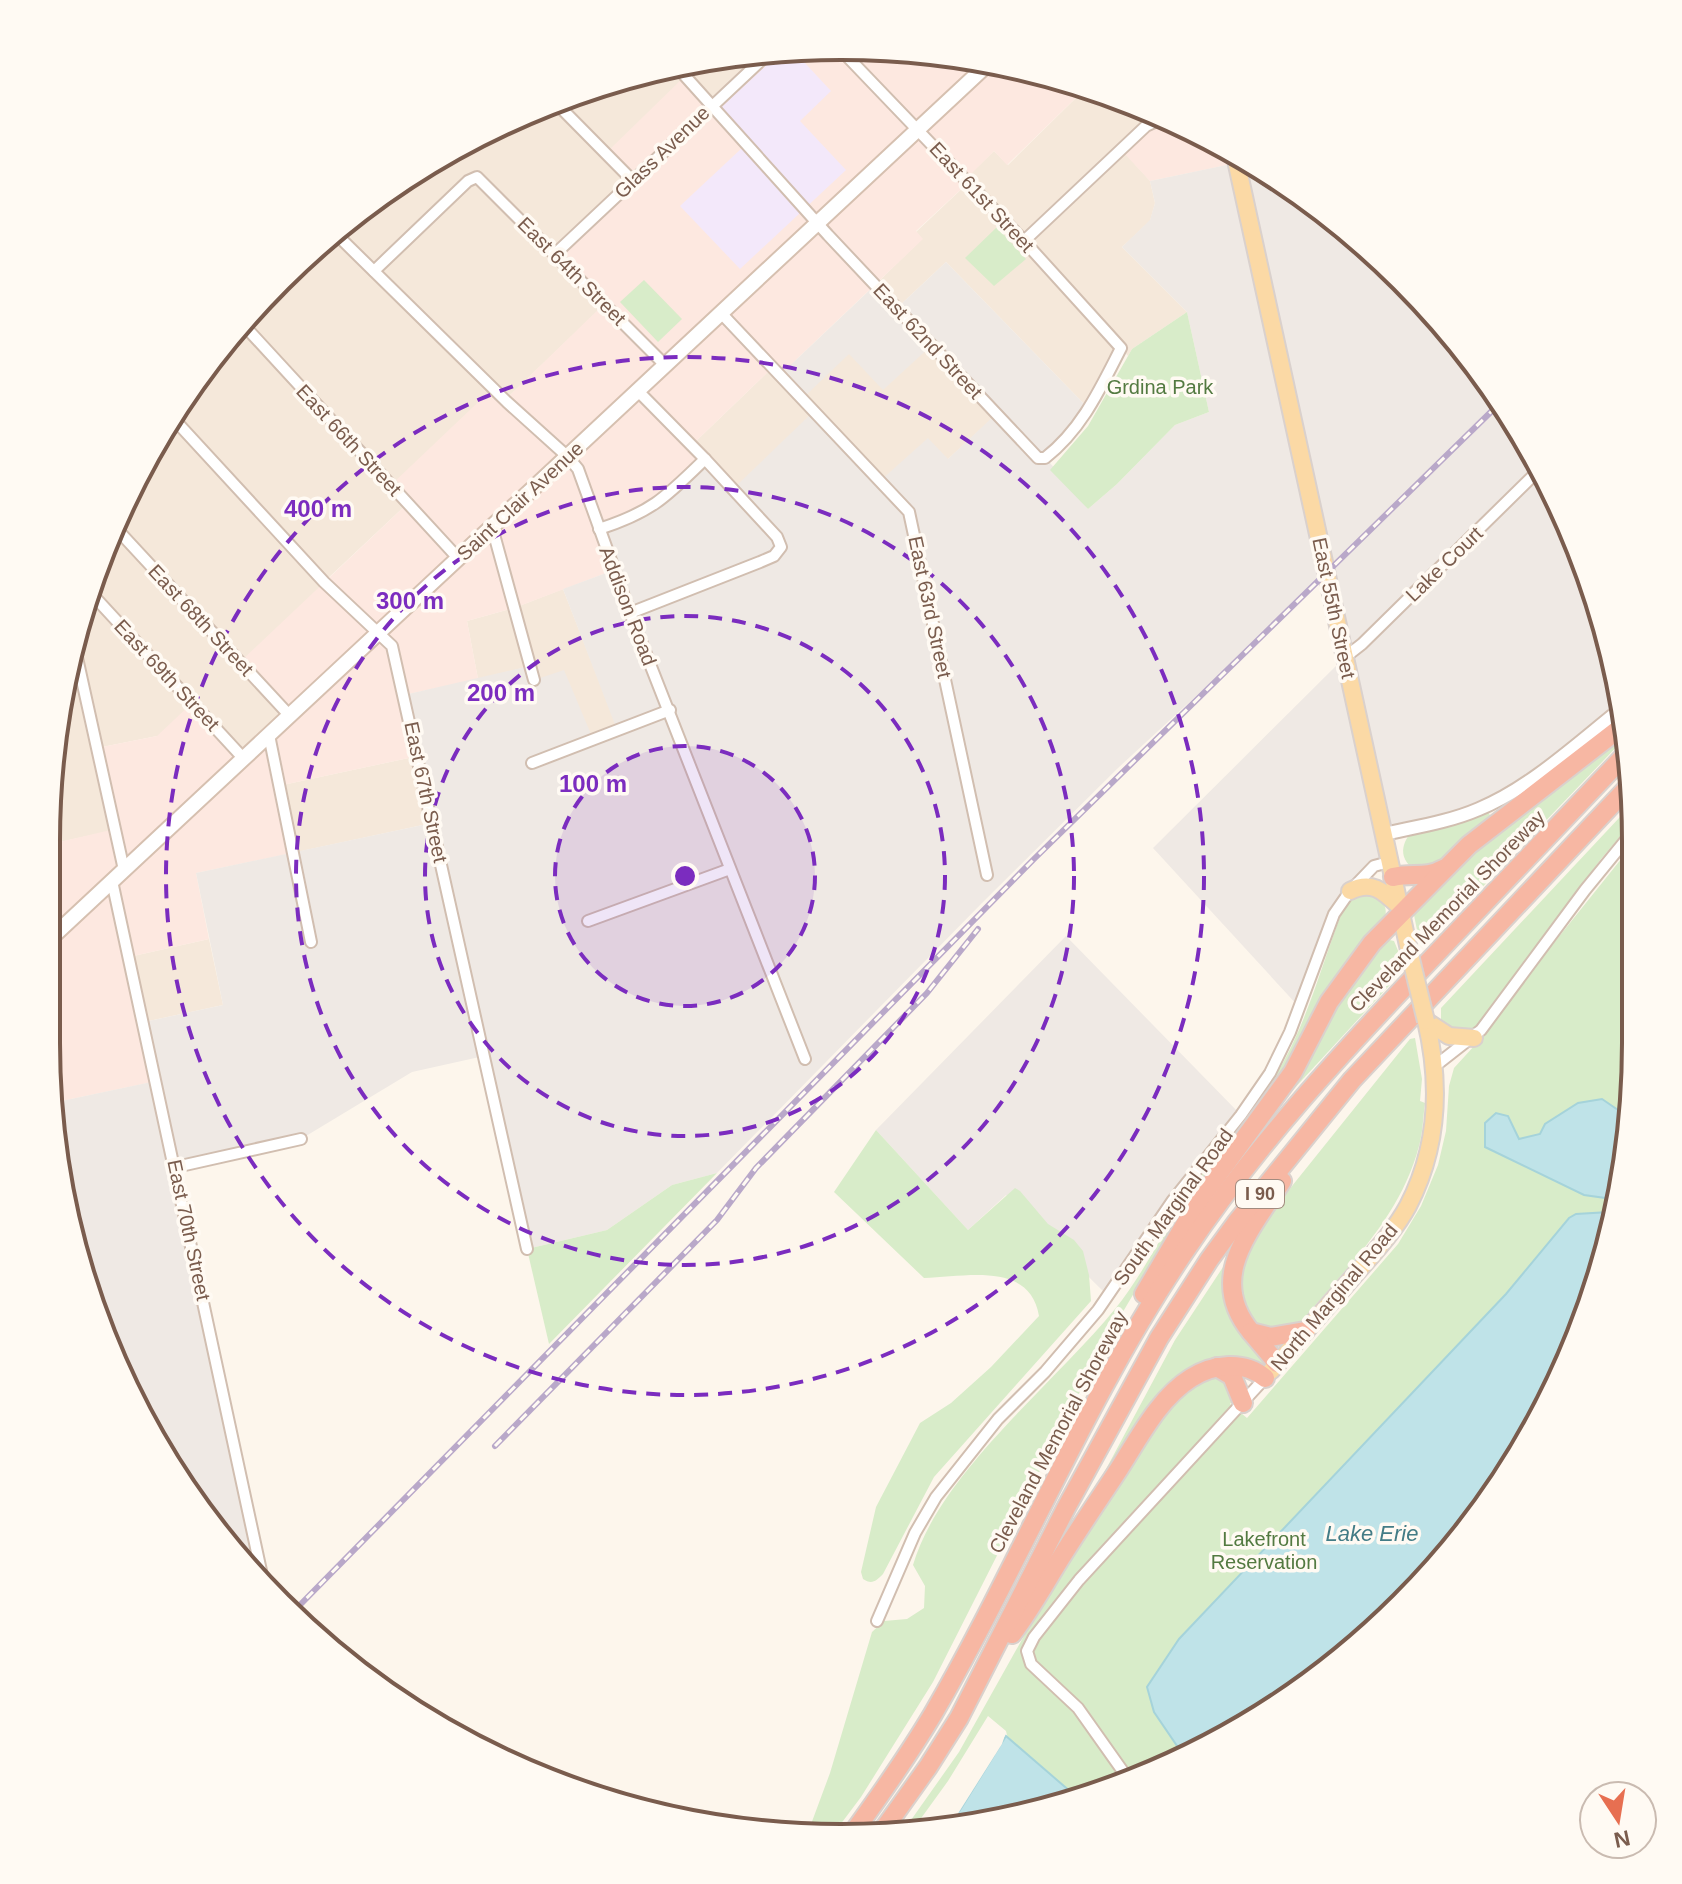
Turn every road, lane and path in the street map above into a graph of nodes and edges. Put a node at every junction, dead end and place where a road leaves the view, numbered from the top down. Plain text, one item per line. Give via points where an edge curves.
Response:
1 (851, 60) edge
2 (755, 65) edge
3 (979, 73) edge
4 (685, 76) edge
5 (711, 104) junction
6 (564, 111) edge
7 (1150, 124) edge
8 (917, 130) junction
9 (1238, 169) edge
10 (633, 181) junction
11 (819, 223) junction
12 (343, 240) edge
13 (1024, 241) junction
14 (555, 254) junction
15 (374, 271) junction
16 (721, 313) junction
17 (250, 331) edge
18 (1121, 348) joint
19 (665, 365) junction
20 (638, 391) junction
21 (180, 426) edge
22 (568, 457) junction
23 (705, 459) junction
24 (1531, 478) edge
25 (492, 527) junction
26 (599, 529) junction
27 (122, 535) edge
28 (458, 558) junction
29 (98, 601) edge
30 (630, 613) junction
31 (380, 632) junction
32 (1344, 658) junction
33 (80, 670) edge
34 (534, 680) dead end
35 (670, 710) junction
36 (290, 716) junction
37 (1611, 716) edge
38 (1614, 733) edge
39 (269, 735) junction
40 (244, 759) junction
41 (532, 763) dead end
42 (1617, 763) edge
43 (1620, 796) edge
44 (1384, 834) junction
45 (1622, 846) edge
46 (1445, 868) junction
47 (730, 869) junction
48 (1391, 869) junction
49 (124, 870) junction
50 (987, 875) dead end
51 (112, 881) junction
52 (1350, 891) junction
53 (1400, 910) junction
54 (588, 921) dead end
55 (60, 930) edge
56 (311, 942) dead end
57 (1428, 1026) junction
58 (1474, 1038) junction
59 (805, 1059) dead end
60 (1435, 1066) junction
61 (1327, 1111) junction
62 (301, 1139) dead end
63 (176, 1167) junction
64 (527, 1249) dead end
65 (1305, 1331) junction
66 (1251, 1332) junction
67 (1217, 1367) junction
68 (1111, 1371) junction
69 (1271, 1371) junction
70 (1243, 1403) junction
71 (260, 1564) edge
72 (877, 1621) dead end
73 (983, 1674) junction
74 (1123, 1771) edge
75 (889, 1822) edge
76 (860, 1823) edge

1 - 8 street, East 61st Street
2 - 5 street, Glass Avenue
3 - 8 main road, Saint Clair Avenue
4 - 5 street, East 62nd Street
5 - 10 street, Glass Avenue
5 - 11 street, East 62nd Street
6 - 10 street
7 - 13 street
8 - 11 main road, Saint Clair Avenue
8 - 13 street, East 61st Street
9 - 32 main road, East 55th Street
10 - 14 street, Glass Avenue
11 - 16 main road, Saint Clair Avenue
11 - 18 street, East 62nd Street via 1038,458 1049,455 1079,424
12 - 15 street, Addison Road
13 - 18 street, East 61st Street
14 - 15 street, East 64th Street via 477,177
14 - 19 street, East 64th Street
15 - 22 street, Addison Road
16 - 19 main road, Saint Clair Avenue
16 - 50 street, East 63rd Street via 909,512
17 - 28 street, East 66th Street
19 - 20 main road, Saint Clair Avenue
20 - 22 main road, Saint Clair Avenue
20 - 23 street
21 - 31 street, East 67th Street via 324,582
22 - 25 main road, Saint Clair Avenue
22 - 26 street, Addison Road via 578,469
23 - 26 street via 665,499 633,518
23 - 30 street via 781,547 774,556
24 - 32 street, Lake Court
25 - 28 main road, Saint Clair Avenue
25 - 34 street
26 - 30 street, Addison Road
27 - 36 street, East 68th Street
28 - 31 main road, Saint Clair Avenue
29 - 40 street, East 69th Street
30 - 35 street, Addison Road
31 - 36 main road, Saint Clair Avenue
31 - 64 street, East 67th Street via 392,646 404,695
32 - 44 main road, East 55th Street
33 - 49 street
35 - 41 street
35 - 47 street, Addison Road
36 - 39 main road, Saint Clair Avenue
37 - 44 street via 1493,803 1466,815
38 - 46 highway
39 - 40 main road, Saint Clair Avenue
39 - 56 street
40 - 49 main road, Saint Clair Avenue
42 - 68 highway, Cleveland Memorial Shoreway / I 90 via 1372,1020 1276,1129 1185,1251
43 - 61 highway, I 90
44 - 48 main road, East 55th Street
45 - 58 street
46 - 48 highway via 1430,875
46 - 53 highway
47 - 54 street
47 - 59 street, Addison Road
48 - 52 street, South Marginal Road via 1374,866
48 - 53 main road, East 55th Street
49 - 51 main road, Saint Clair Avenue
51 - 55 main road, Saint Clair Avenue
51 - 63 street, East 70th Street
52 - 53 main road via 1371,885
52 - 72 street, South Marginal Road via 1331,919 1270,1073 1098,1310 998,1419 936,1497
53 - 57 main road, East 55th Street, bridge
53 - 68 highway via 1329,1002 1293,1072 1200,1199 1139,1302
57 - 58 main road via 1449,1036
57 - 60 main road, East 55th Street
58 - 60 street
60 - 65 main road, North Marginal Road via 1432,1139 1407,1207
61 - 66 highway via 1235,1260 1232,1297
61 - 73 highway, I 90 via 1236,1223 1159,1338
62 - 63 street
63 - 71 street, East 70th Street
65 - 66 highway via 1271,1337
65 - 69 main road, North Marginal Road
66 - 69 highway
67 - 69 highway
67 - 70 highway via 1232,1376
67 - 73 highway via 1186,1382 1156,1413 1030,1611
68 - 76 highway, Cleveland Memorial Shoreway / I 90 via 933,1712
69 - 70 street, North Marginal Road
70 - 74 street, North Marginal Road via 1068,1592 1027,1651
73 - 75 highway, I 90

